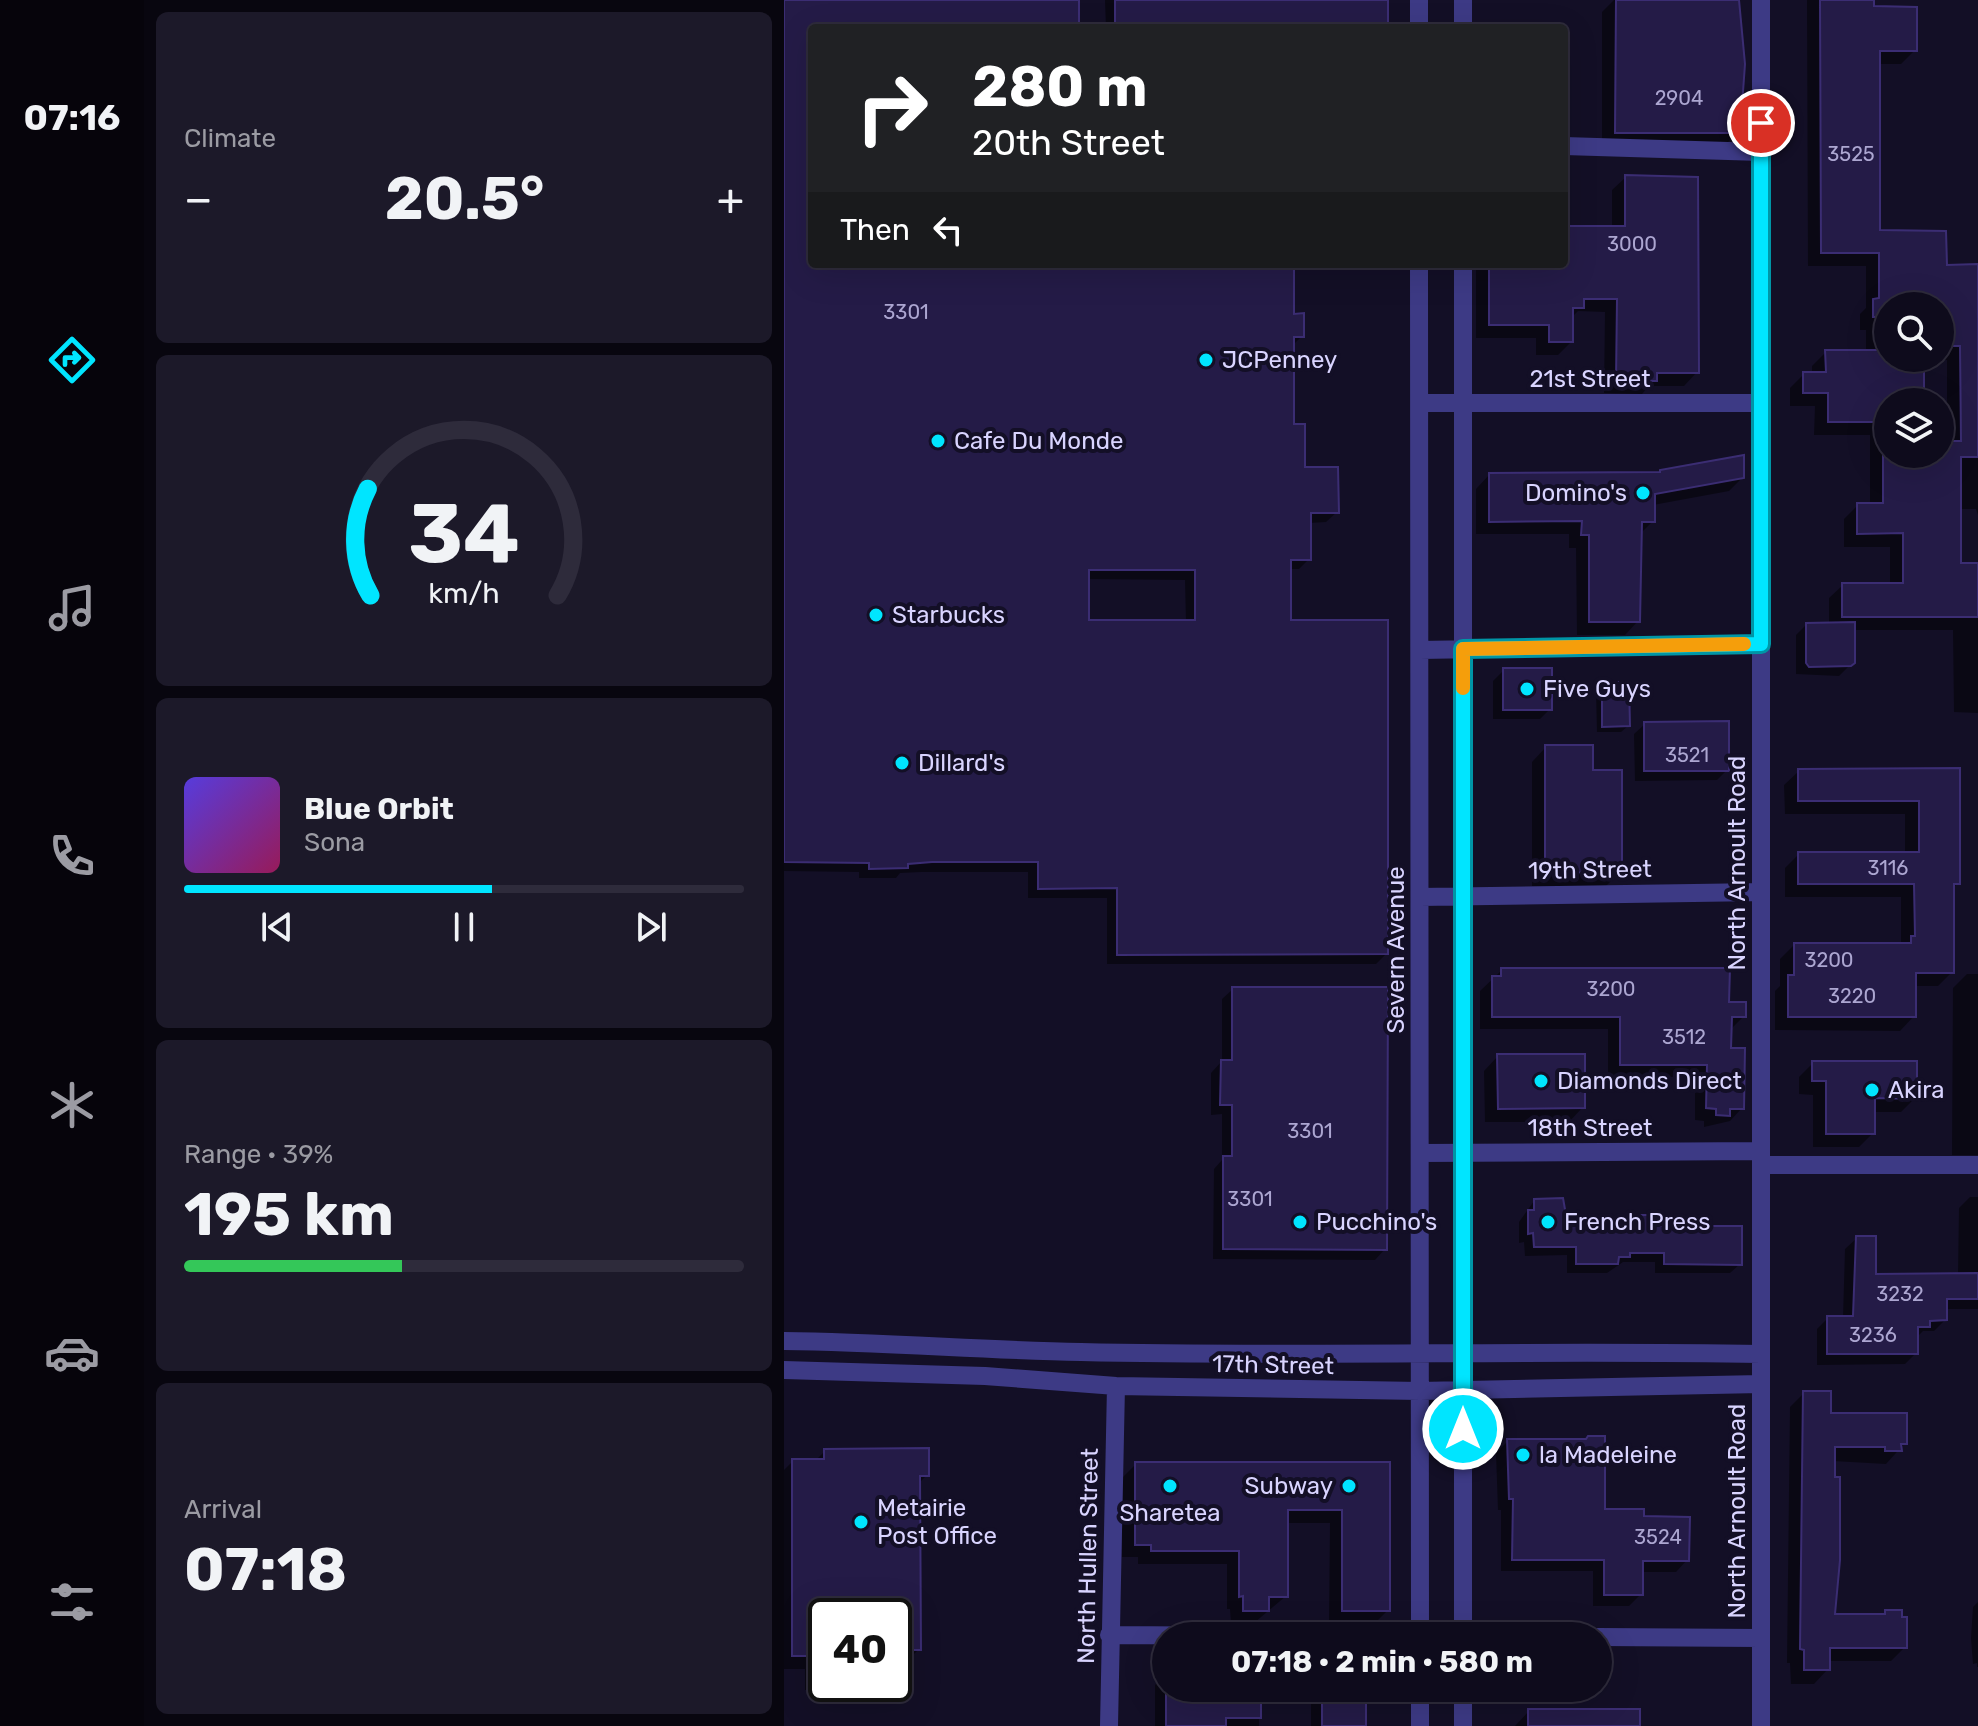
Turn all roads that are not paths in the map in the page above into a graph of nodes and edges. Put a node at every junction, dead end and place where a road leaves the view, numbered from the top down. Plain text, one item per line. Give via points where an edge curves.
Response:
1 (1419, 0) edge
2 (1463, 0) edge
3 (1761, 0) edge
4 (1419, 24) edge
5 (1463, 24) edge
6 (1568, 146) edge
7 (1761, 152) junction
8 (1419, 268) edge
9 (1463, 268) edge
10 (1420, 403) junction
11 (1463, 403) junction
12 (1761, 403) junction
13 (1761, 644) junction
14 (1463, 649) junction
15 (1420, 650) junction
16 (1761, 892) junction
17 (1463, 896) junction
18 (1420, 897) junction
19 (1420, 1153) junction
20 (1463, 1153) junction
21 (1761, 1158) junction
22 (1978, 1165) edge
23 (784, 1341) edge
24 (1761, 1354) junction
25 (1418, 1356) junction
26 (1463, 1356) junction
27 (784, 1370) edge
28 (1761, 1384) junction
29 (1116, 1386) junction
30 (1463, 1388) junction
31 (1420, 1391) junction
32 (1420, 1622) edge
33 (1463, 1622) edge
34 (1109, 1635) junction
35 (1152, 1635) edge
36 (1612, 1637) edge
37 (1761, 1638) junction
38 (1420, 1702) edge
39 (1463, 1702) edge
40 (1109, 1726) edge
41 (1420, 1726) edge
42 (1463, 1726) edge
43 (1761, 1726) edge

1 - 4 street
2 - 5 street
3 - 7 street, North Arnoult Road
6 - 7 street
7 - 12 street, North Arnoult Road
8 - 10 street, Severn Avenue
9 - 11 street
10 - 11 street, 21st Street
10 - 15 street, Severn Avenue
11 - 12 street, 21st Street
11 - 14 street
12 - 13 street, North Arnoult Road
13 - 14 street
13 - 16 street, North Arnoult Road
14 - 15 street
14 - 17 street
15 - 18 street, Severn Avenue
16 - 17 street, 19th Street
16 - 21 street, North Arnoult Road
17 - 18 street, 19th Street
17 - 20 street
18 - 19 street, Severn Avenue
19 - 20 street, 18th Street
19 - 25 street, Severn Avenue
20 - 21 street, 18th Street
20 - 26 street
21 - 22 street, 18th Street
21 - 24 street, North Arnoult Road
23 - 25 street, 17th Street via 1078,1352
24 - 26 street, 17th Street
24 - 28 street, North Arnoult Road
25 - 26 street, 17th Street
25 - 31 street, Severn Avenue
26 - 30 street
27 - 29 street, 17th Street
28 - 30 street, 17th Street
28 - 37 street, North Arnoult Road
29 - 31 street, 17th Street
29 - 34 street, North Hullen Street
30 - 31 street, 17th Street
30 - 33 street
31 - 32 street, Severn Avenue
34 - 35 street
34 - 40 street, North Hullen Street
36 - 37 street
37 - 43 street, North Arnoult Road
38 - 41 street
39 - 42 street

